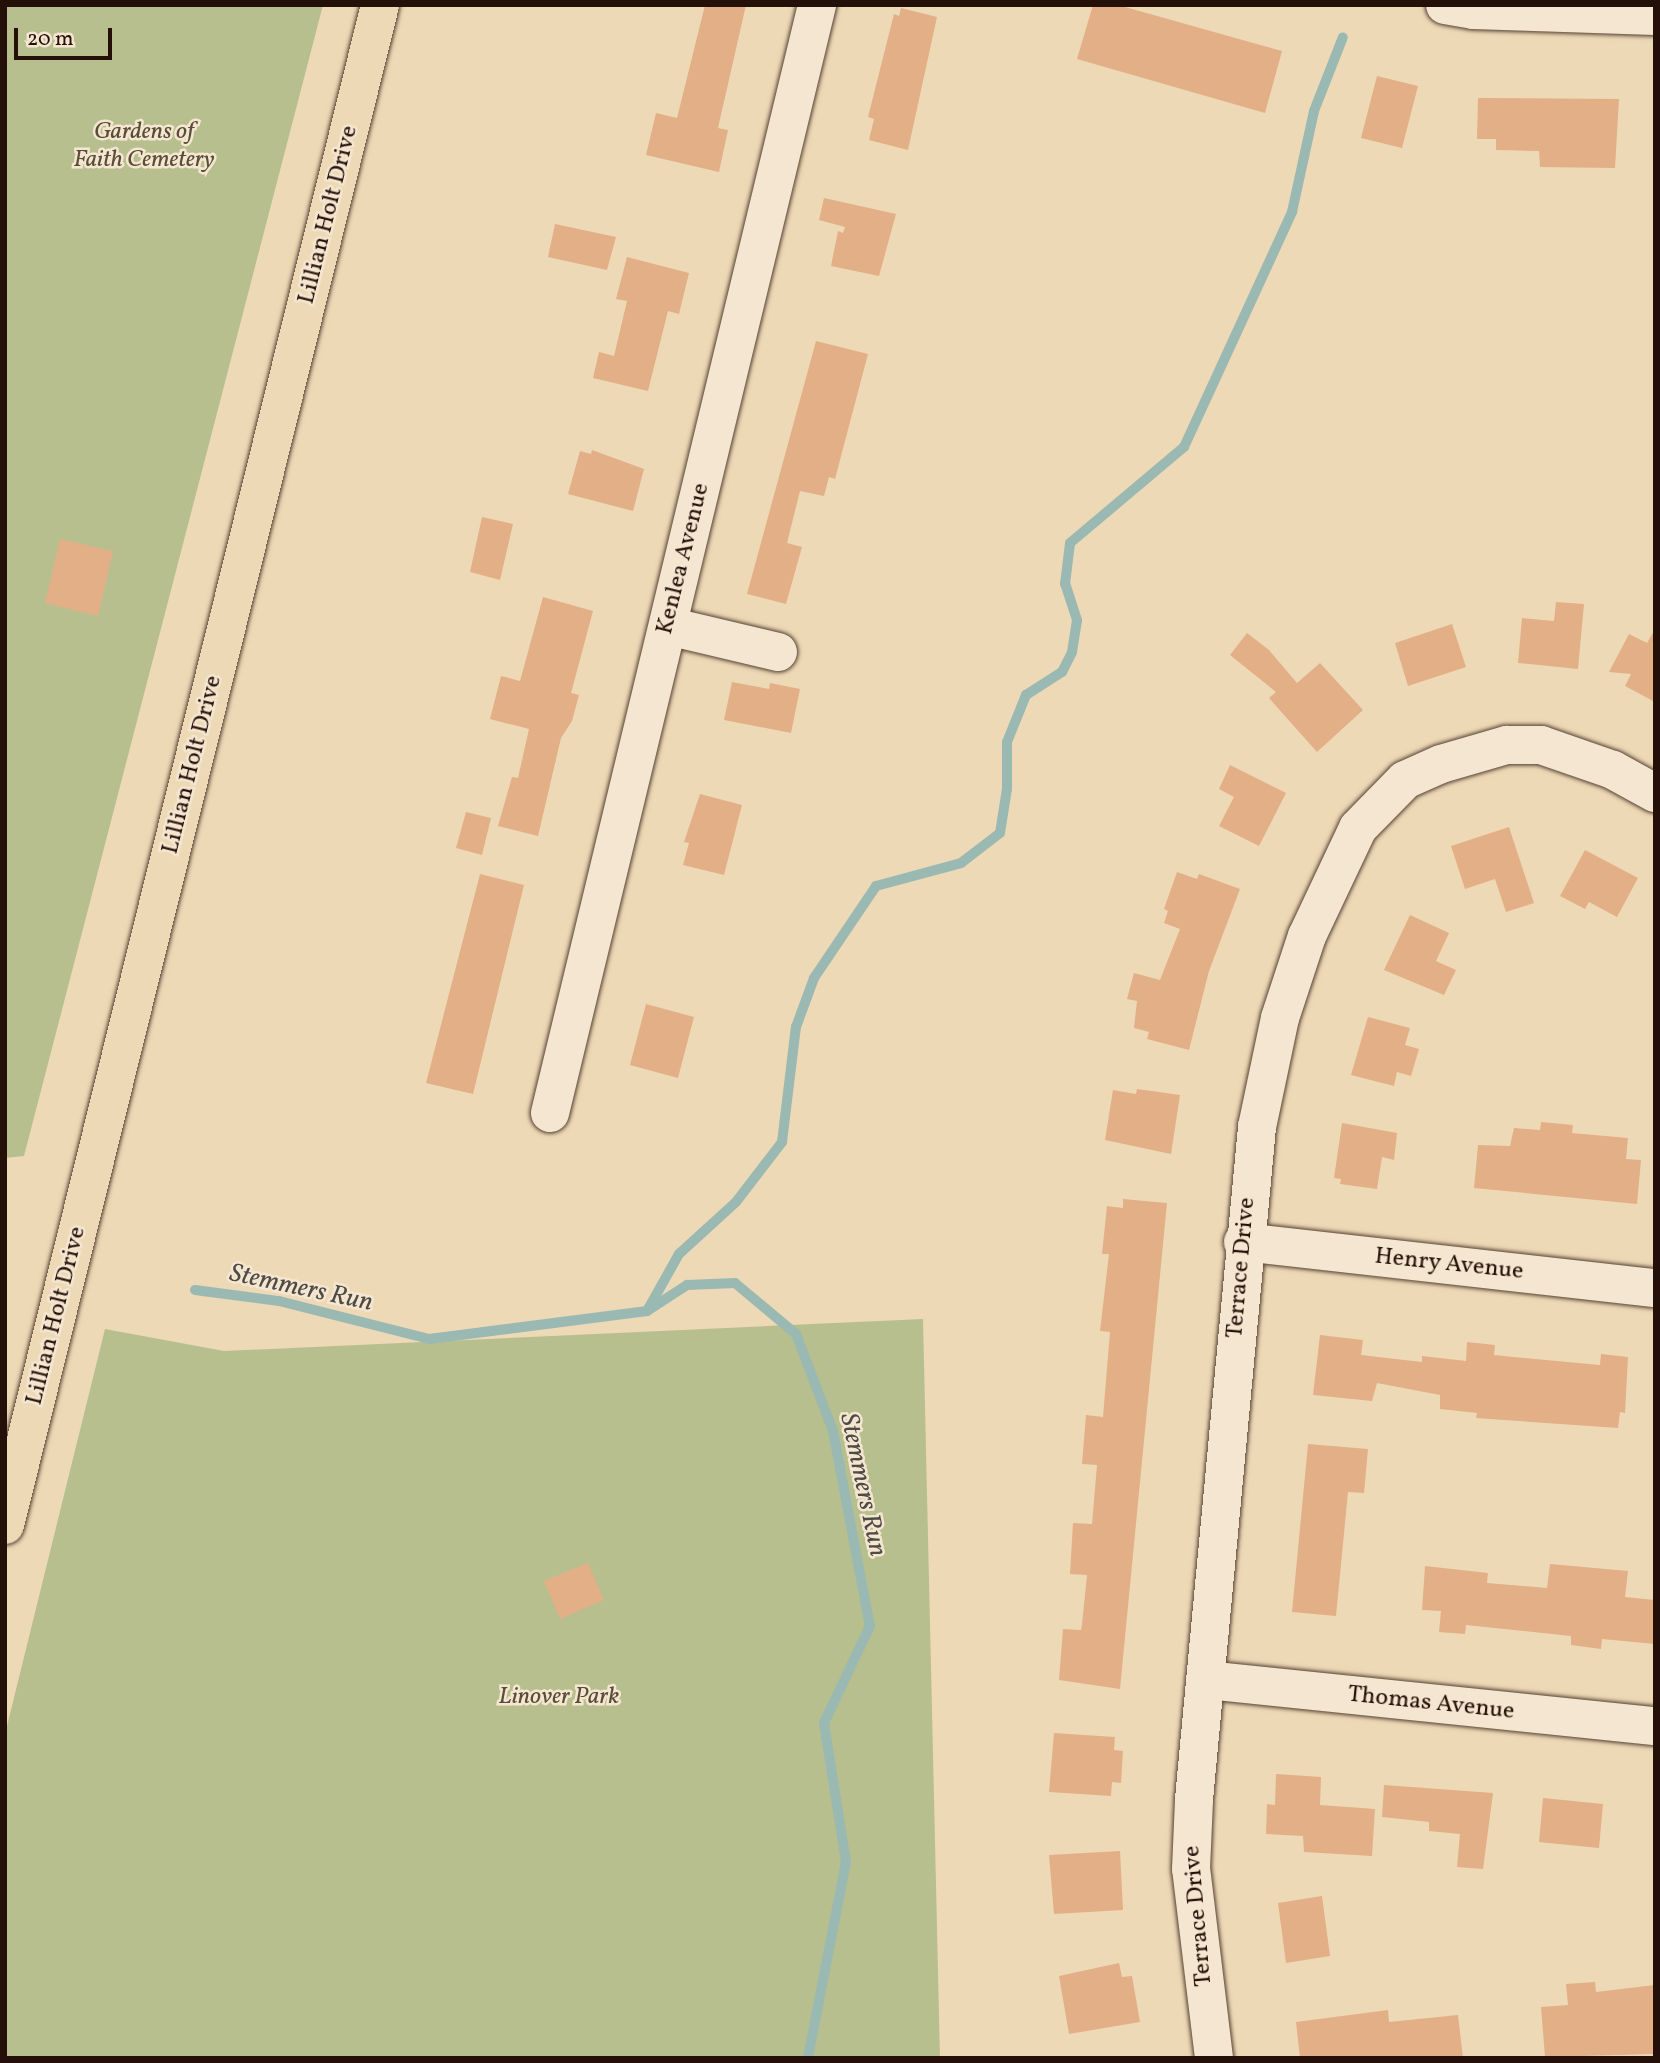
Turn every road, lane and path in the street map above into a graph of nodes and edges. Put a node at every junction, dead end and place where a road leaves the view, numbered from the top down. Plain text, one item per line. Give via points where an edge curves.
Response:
1 (380, 5) edge
2 (817, 5) edge
3 (1445, 5) edge
4 (1655, 16) edge
5 (668, 626) junction
6 (778, 652) dead end
7 (1655, 793) edge
8 (550, 1113) dead end
9 (1243, 1242) junction
10 (1655, 1288) edge
11 (5, 1525) edge
12 (1207, 1680) junction
13 (1655, 1726) edge
14 (1214, 2058) edge

1 - 11 main road, Lillian Holt Drive
2 - 5 street, Kenlea Avenue
3 - 4 street via 1473,10
5 - 6 street
5 - 8 street, Kenlea Avenue
7 - 9 street, Terrace Drive via 1574,755 1541,745 1507,745 1468,753 1405,779 1380,801 1336,868 1280,1018 1257,1127
9 - 10 street, Henry Avenue
9 - 12 street, Terrace Drive
12 - 13 street, Thomas Avenue
12 - 14 street, Terrace Drive via 1191,1869

